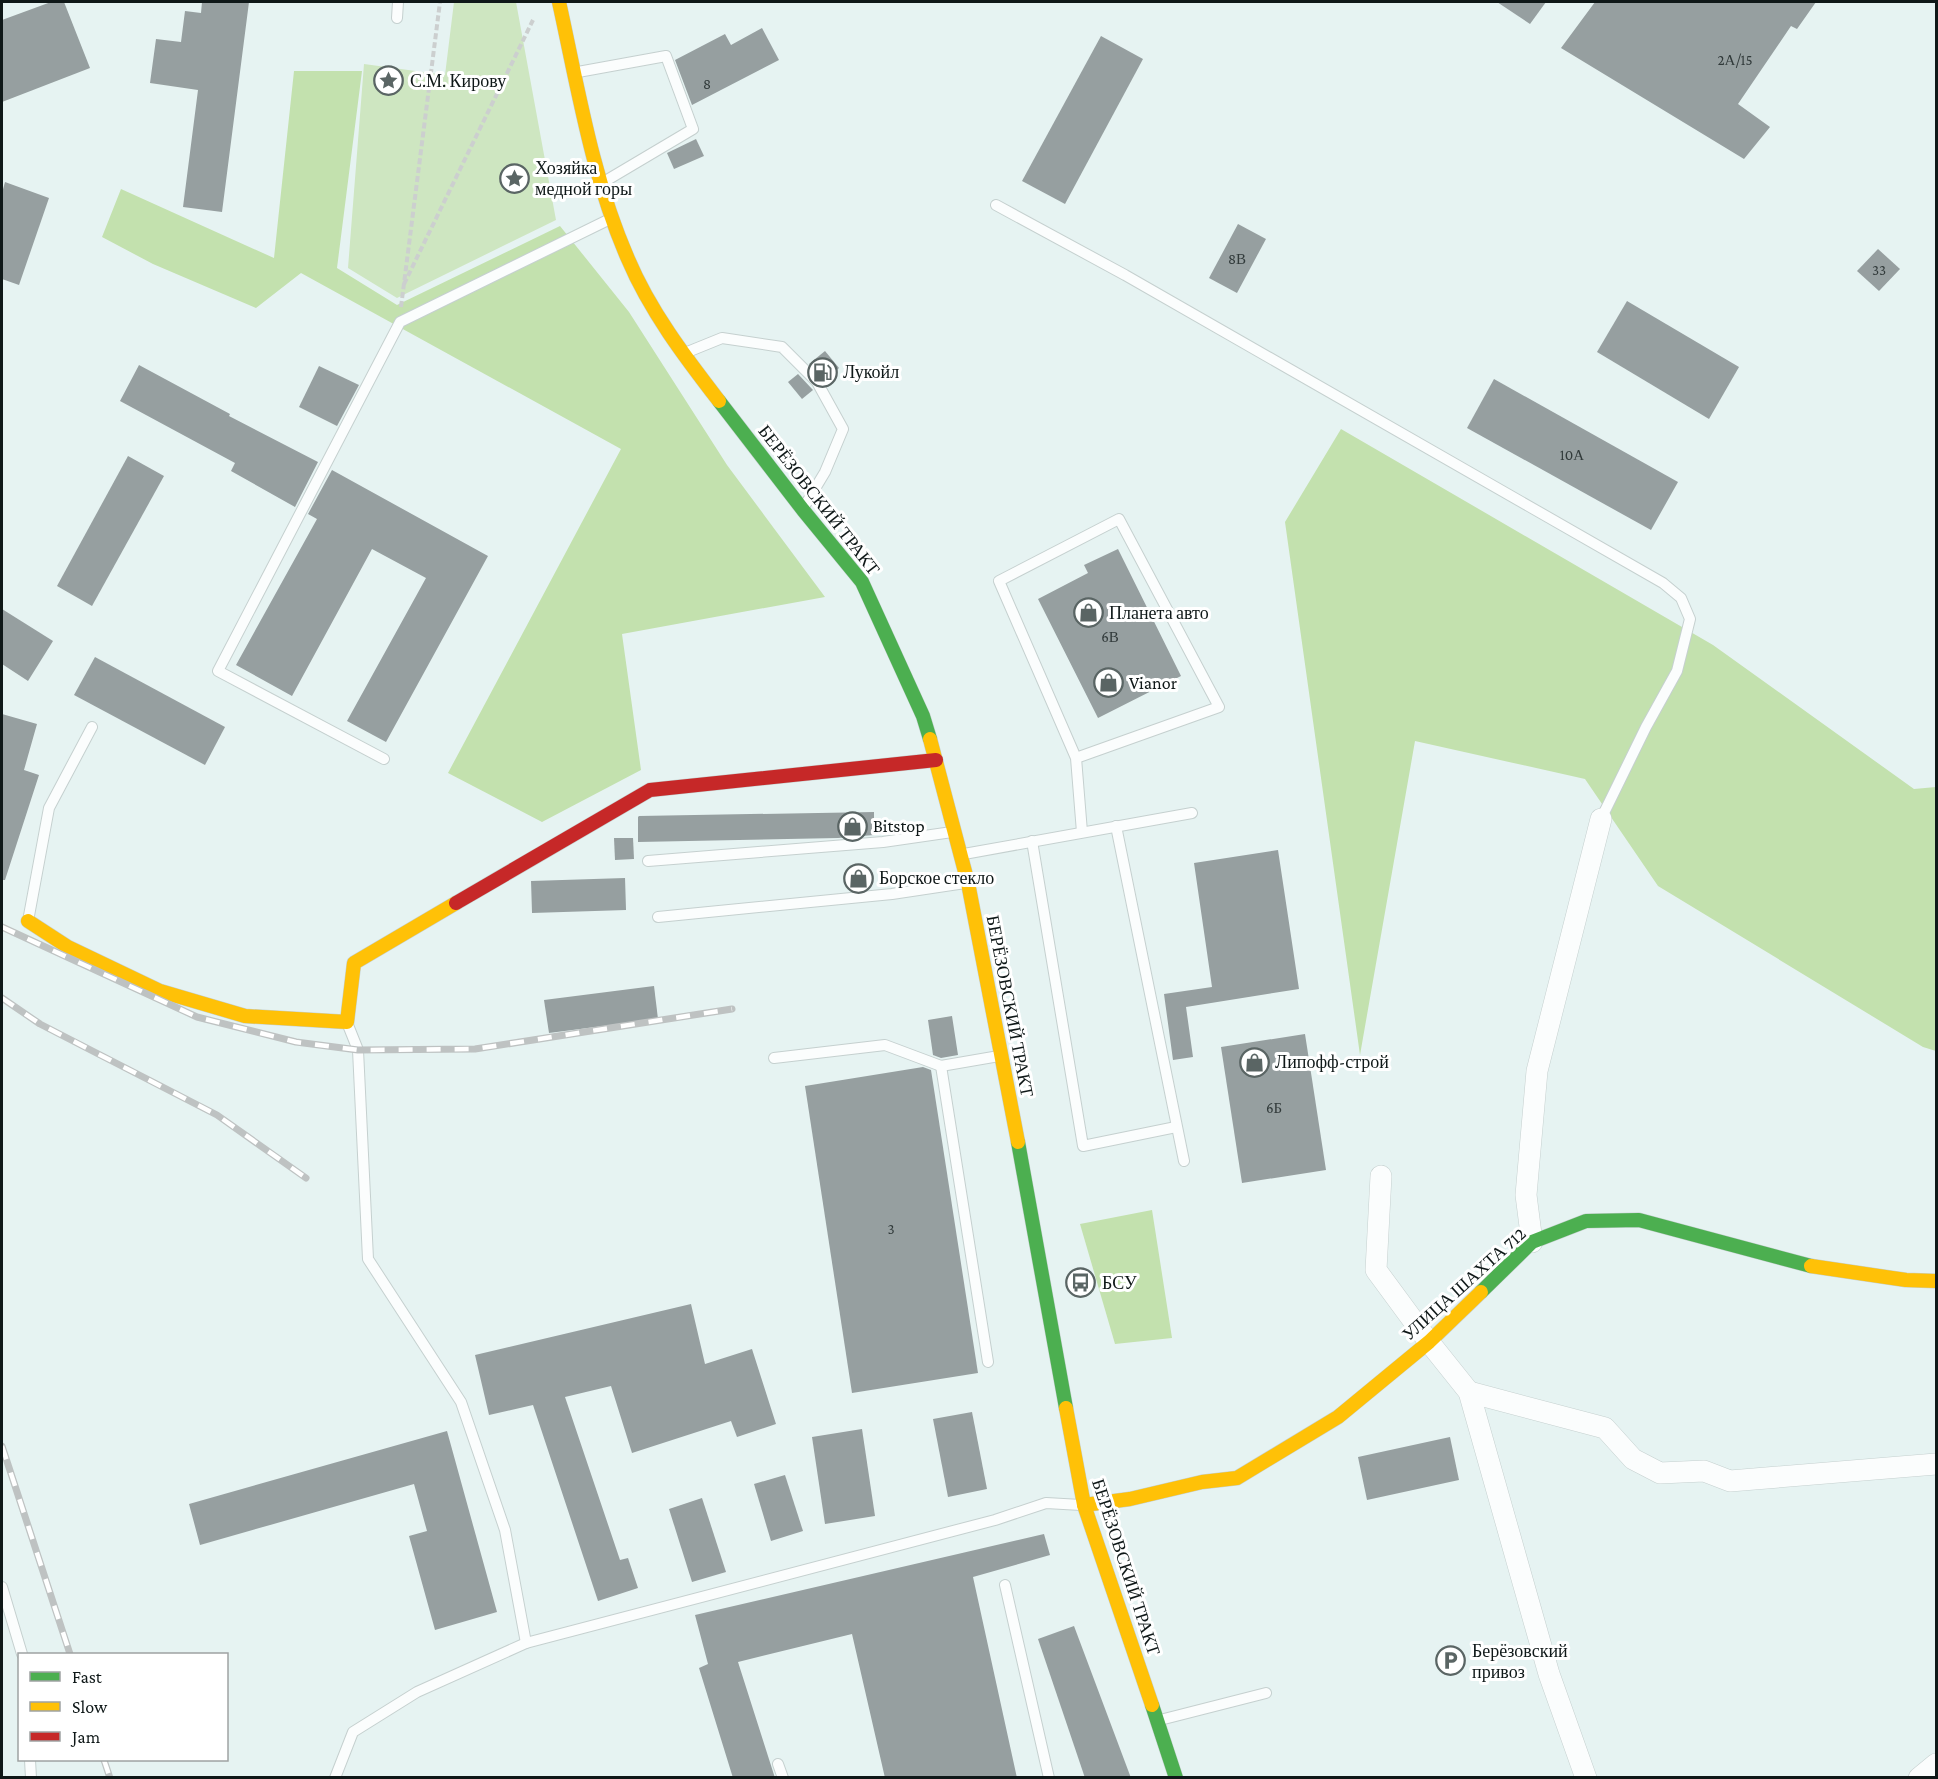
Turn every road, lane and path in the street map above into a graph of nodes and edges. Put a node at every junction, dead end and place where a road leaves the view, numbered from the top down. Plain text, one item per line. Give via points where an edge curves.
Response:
1 (398, 2) edge
2 (440, 2) edge
3 (559, 2) edge
4 (397, 18) dead end
5 (533, 20) dead end
6 (574, 72) junction
7 (600, 185) junction
8 (996, 205) dead end
9 (612, 218) junction
10 (402, 287) junction
11 (400, 322) junction
12 (683, 354) junction
13 (803, 510) junction
14 (92, 727) dead end
15 (1076, 758) junction
16 (384, 759) dead end
17 (936, 760) junction
18 (1192, 813) dead end
19 (1601, 819) joint
20 (1116, 826) junction
21 (955, 832) junction
22 (1082, 832) junction
23 (1032, 842) junction
24 (961, 855) junction
25 (648, 861) dead end
26 (968, 883) junction
27 (658, 917) dead end
28 (28, 921) joint
29 (346, 1022) junction
30 (1002, 1055) junction
31 (774, 1058) dead end
32 (941, 1066) junction
33 (1176, 1127) junction
34 (1184, 1161) dead end
35 (1381, 1176) dead end
36 (1532, 1242) junction
37 (1936, 1281) edge
38 (1429, 1342) junction
39 (988, 1362) dead end
40 (1469, 1392) junction
41 (1936, 1464) edge
42 (1084, 1505) junction
43 (1005, 1585) dead end
44 (2, 1587) edge
45 (526, 1644) junction
46 (22, 1653) edge
47 (1266, 1693) dead end
48 (1157, 1721) junction
49 (30, 1761) edge
50 (778, 1764) dead end
51 (1936, 1764) edge
52 (31, 1778) edge
53 (335, 1778) edge
54 (783, 1778) edge
55 (1049, 1778) edge
56 (1176, 1778) edge
57 (1586, 1778) edge
58 (1919, 1778) edge

1 - 4 lane
2 - 10 path
3 - 6 street, БЕРЁЗОВСКИЙ ТРАКТ
5 - 10 path
6 - 7 street, БЕРЁЗОВСКИЙ ТРАКТ
6 - 7 lane via 666,56 693,129
7 - 9 street, БЕРЁЗОВСКИЙ ТРАКТ
8 - 19 lane via 1622,559 1681,598 1690,619 1677,671
9 - 11 lane
9 - 12 street, БЕРЁЗОВСКИЙ ТРАКТ via 628,261
10 - 11 path
11 - 16 lane via 218,671
12 - 13 street, БЕРЁЗОВСКИЙ ТРАКТ
12 - 13 lane via 722,338 782,347 817,382 843,429
13 - 17 street, БЕРЁЗОВСКИЙ ТРАКТ via 862,582 923,716
14 - 28 lane via 49,808
15 - 15 lane via 999,581 1119,519 1219,707
15 - 22 lane
17 - 21 street, БЕРЁЗОВСКИЙ ТРАКТ
17 - 29 street via 650,790 354,963
18 - 20 lane
19 - 36 street via 1537,1071 1527,1195
20 - 22 lane
20 - 33 lane
21 - 24 street, БЕРЁЗОВСКИЙ ТРАКТ
21 - 25 lane via 883,842
22 - 23 lane
23 - 24 lane
23 - 33 lane via 1083,1146
24 - 26 street, БЕРЁЗОВСКИЙ ТРАКТ
26 - 27 lane
26 - 30 street, БЕРЁЗОВСКИЙ ТРАКТ
28 - 29 street via 68,946 160,991 245,1016
29 - 45 lane via 358,1050 368,1259 461,1402 505,1530
30 - 32 lane
30 - 42 street, БЕРЁЗОВСКИЙ ТРАКТ
31 - 32 lane via 885,1045
32 - 39 lane
33 - 34 lane
35 - 38 street via 1376,1270
36 - 37 street, УЛИЦА ШАХТА 712 via 1586,1221 1639,1220 1801,1265
36 - 38 street, УЛИЦА ШАХТА 712
38 - 40 street
38 - 42 street, УЛИЦА ШАХТА 712 via 1338,1417 1237,1478
40 - 41 street via 1605,1428 1633,1459 1660,1473 1704,1471 1730,1481
40 - 57 street via 1549,1674
42 - 45 lane via 1046,1503 995,1520
42 - 48 street, БЕРЁЗОВСКИЙ ТРАКТ
43 - 55 lane
44 - 46 lane
45 - 53 lane via 417,1692 353,1732
47 - 48 lane
48 - 56 street, БЕРЁЗОВСКИЙ ТРАКТ
49 - 52 lane
50 - 54 lane
51 - 58 street

